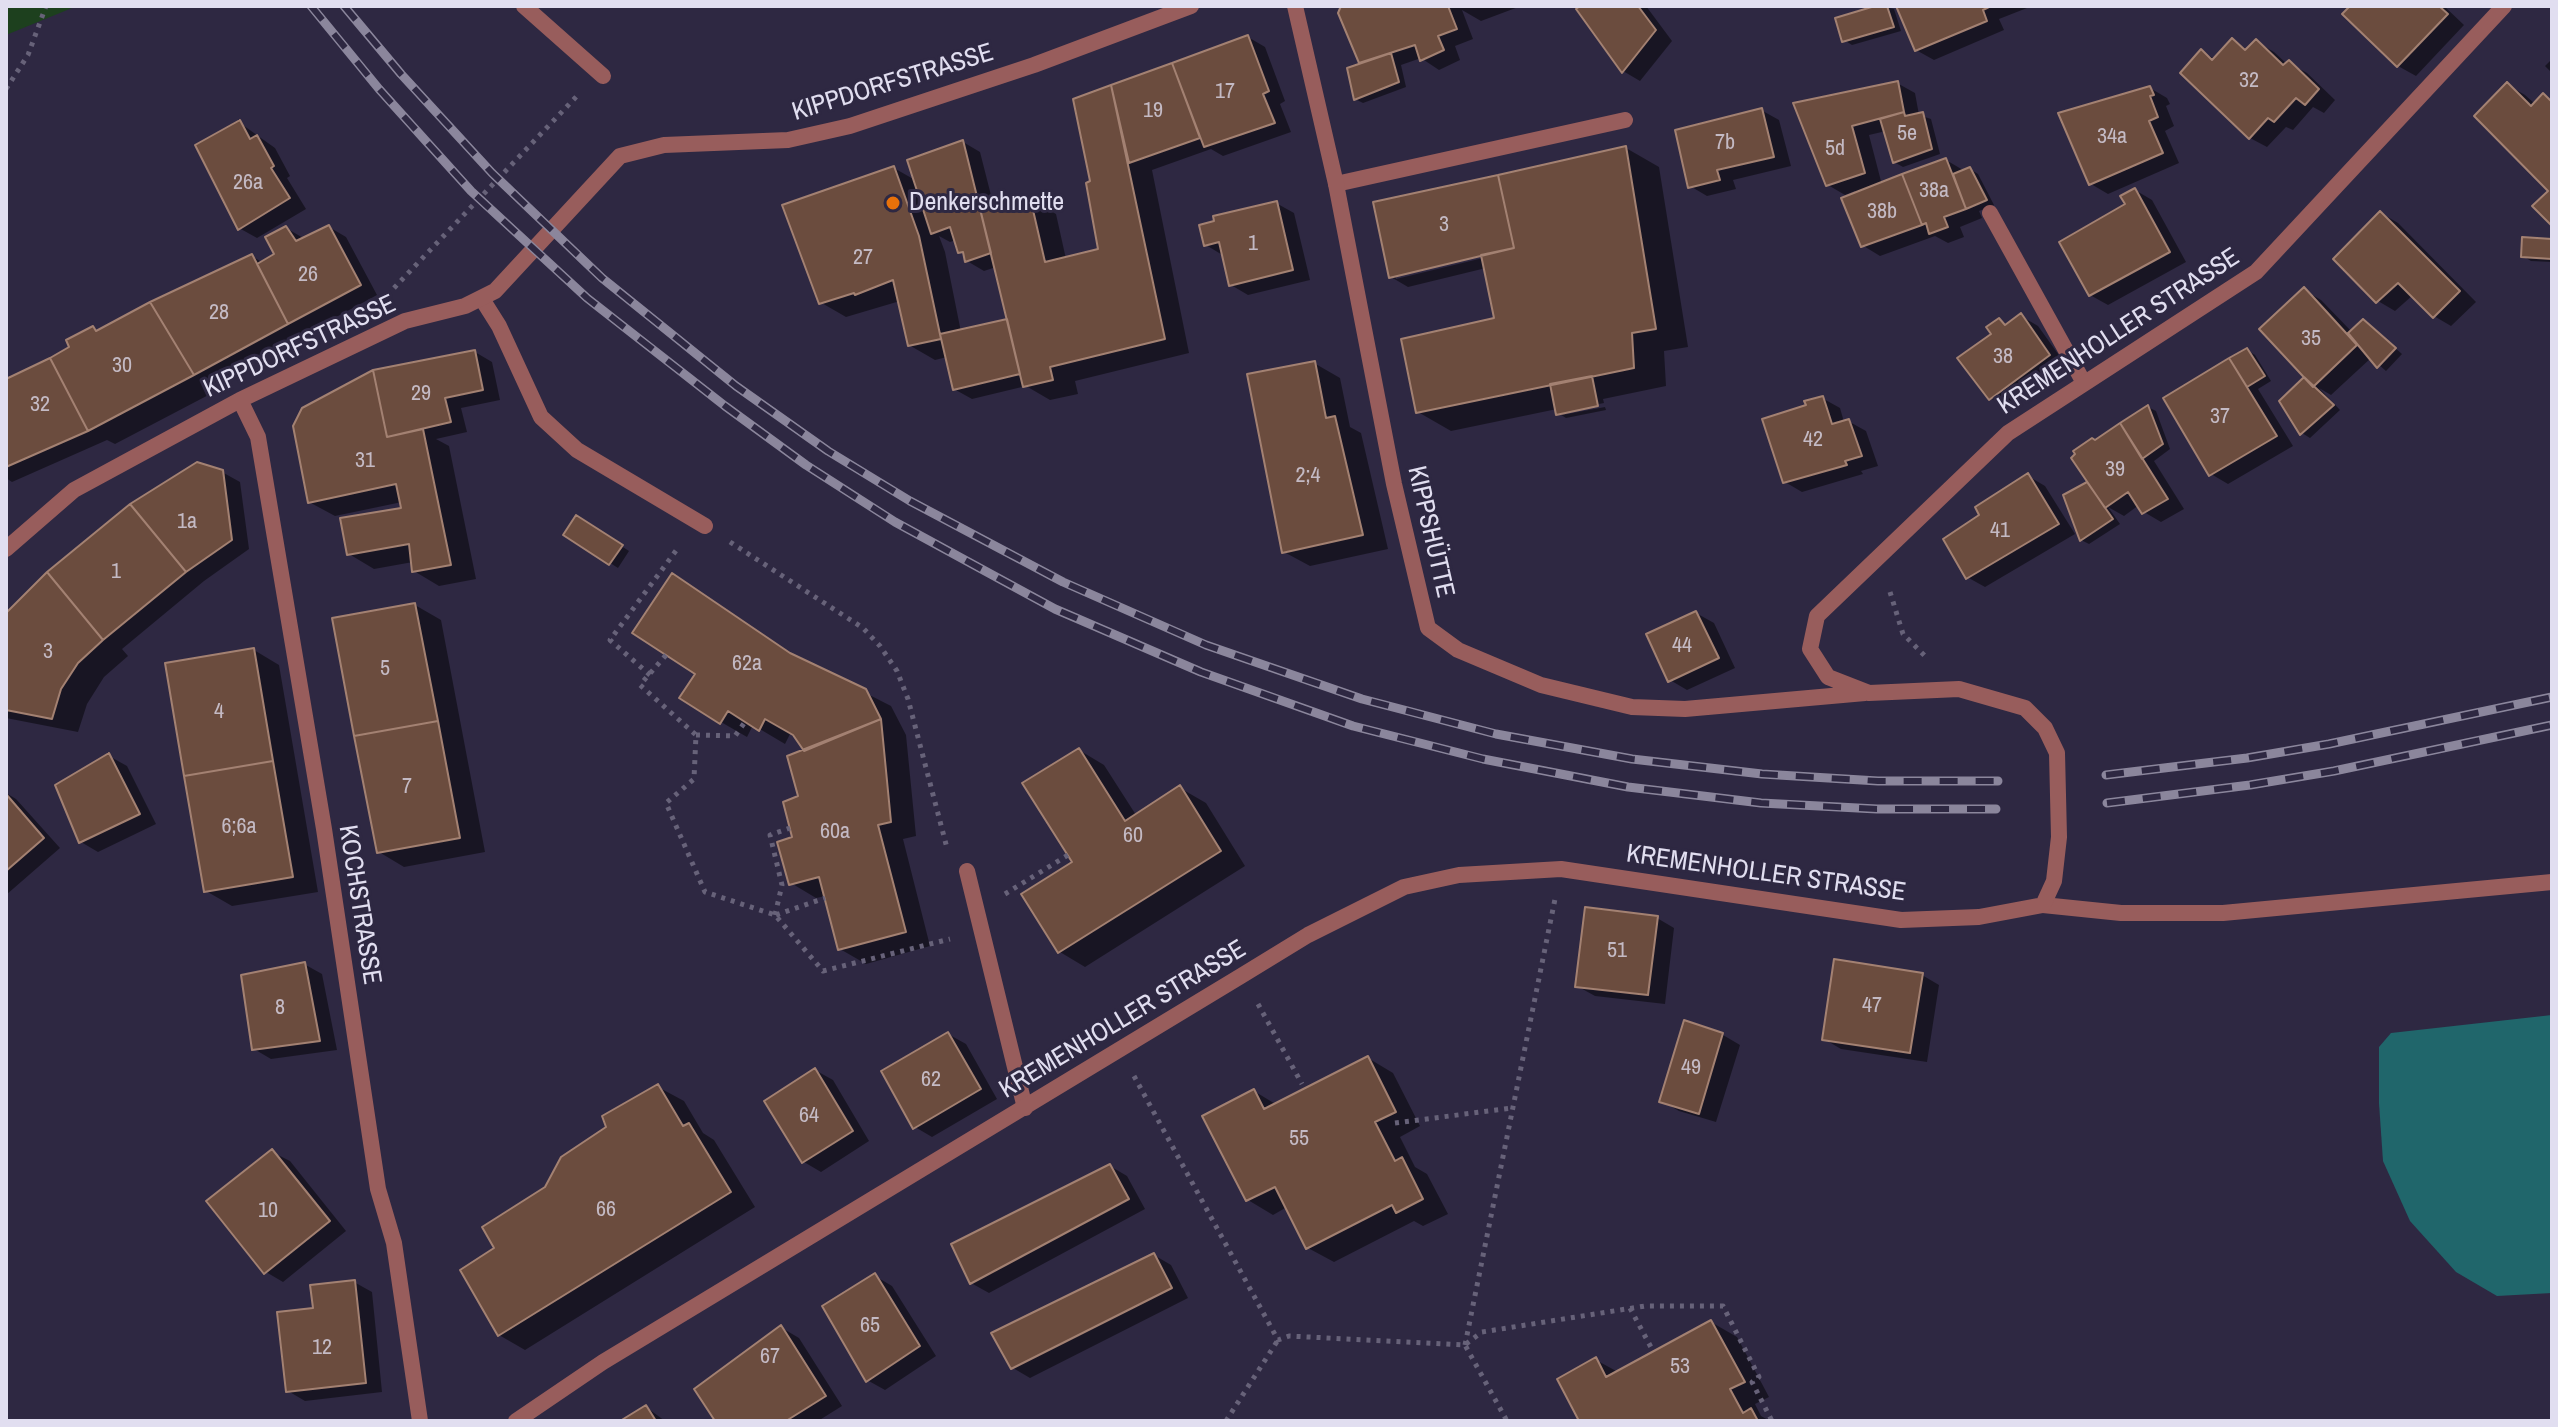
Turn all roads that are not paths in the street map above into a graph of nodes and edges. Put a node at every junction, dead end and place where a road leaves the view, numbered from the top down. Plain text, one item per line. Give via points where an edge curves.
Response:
1 (524, 6) edge
2 (1191, 6) edge
3 (1295, 6) edge
4 (2504, 6) edge
5 (603, 76) dead end
6 (1625, 120) dead end
7 (1336, 184) junction
8 (1990, 213) dead end
9 (488, 295) junction
10 (2084, 383) junction
11 (240, 400) junction
12 (702, 524) road end
13 (6, 549) edge
14 (1869, 693) junction
15 (967, 871) road end
16 (2552, 882) edge
17 (2043, 905) junction
18 (1025, 1108) junction
19 (420, 1421) edge
20 (516, 1421) edge

1 - 5 street
2 - 9 street, KIPPDORFSTRASSE via 850,126 788,140 664,145 620,156
3 - 7 street, KIPPSHÜTTE
4 - 10 street, KREMENHOLLER STRASSE via 2256,272
6 - 7 street
7 - 14 street, KIPPSHÜTTE via 1394,484 1428,628 1458,650 1541,685 1632,707 1685,709
8 - 10 street
9 - 11 street, KIPPDORFSTRASSE via 405,321
9 - 12 street via 541,417 577,450
10 - 14 street, KREMENHOLLER STRASSE via 2008,433 1817,616 1810,649 1828,677
11 - 13 street, KIPPDORFSTRASSE via 74,490
11 - 19 street, KOCHSTRASSE via 258,437
14 - 17 street, KREMENHOLLER STRASSE via 1959,689 2025,708 2045,728 2057,753 2059,837 2054,881
15 - 18 street
16 - 17 street via 2223,913 2121,913
17 - 18 street, KREMENHOLLER STRASSE via 1979,917 1901,920 1561,869 1459,875 1404,887 1355,910
18 - 20 street, KREMENHOLLER STRASSE via 603,1362

